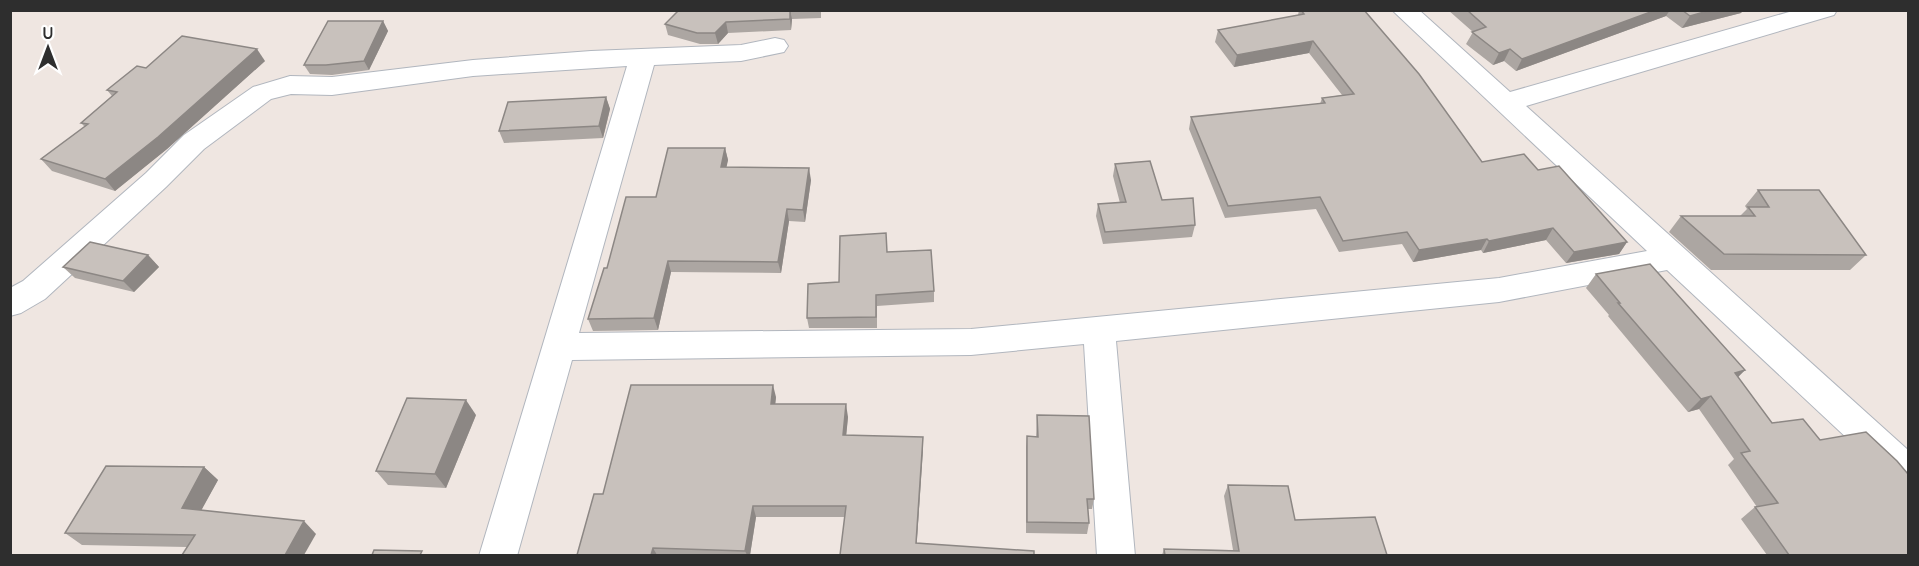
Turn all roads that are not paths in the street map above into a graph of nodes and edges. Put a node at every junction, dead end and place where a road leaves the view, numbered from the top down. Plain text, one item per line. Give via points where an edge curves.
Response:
1 (1404, 10) edge
2 (1825, 10) edge
3 (775, 46) dead end
4 (643, 57) junction
5 (1505, 103) junction
6 (1674, 257) junction
7 (10, 304) edge
8 (1099, 330) junction
9 (559, 347) junction
10 (1908, 472) edge
11 (498, 555) edge
12 (1116, 555) edge

1 - 5 street
2 - 5 street
3 - 4 street via 741,53
4 - 7 street via 473,68 332,86 290,85 262,93 194,142 34,290
4 - 9 street
5 - 6 street
6 - 8 street via 1499,290
6 - 10 street
8 - 9 street via 971,342
8 - 12 street
9 - 11 street

